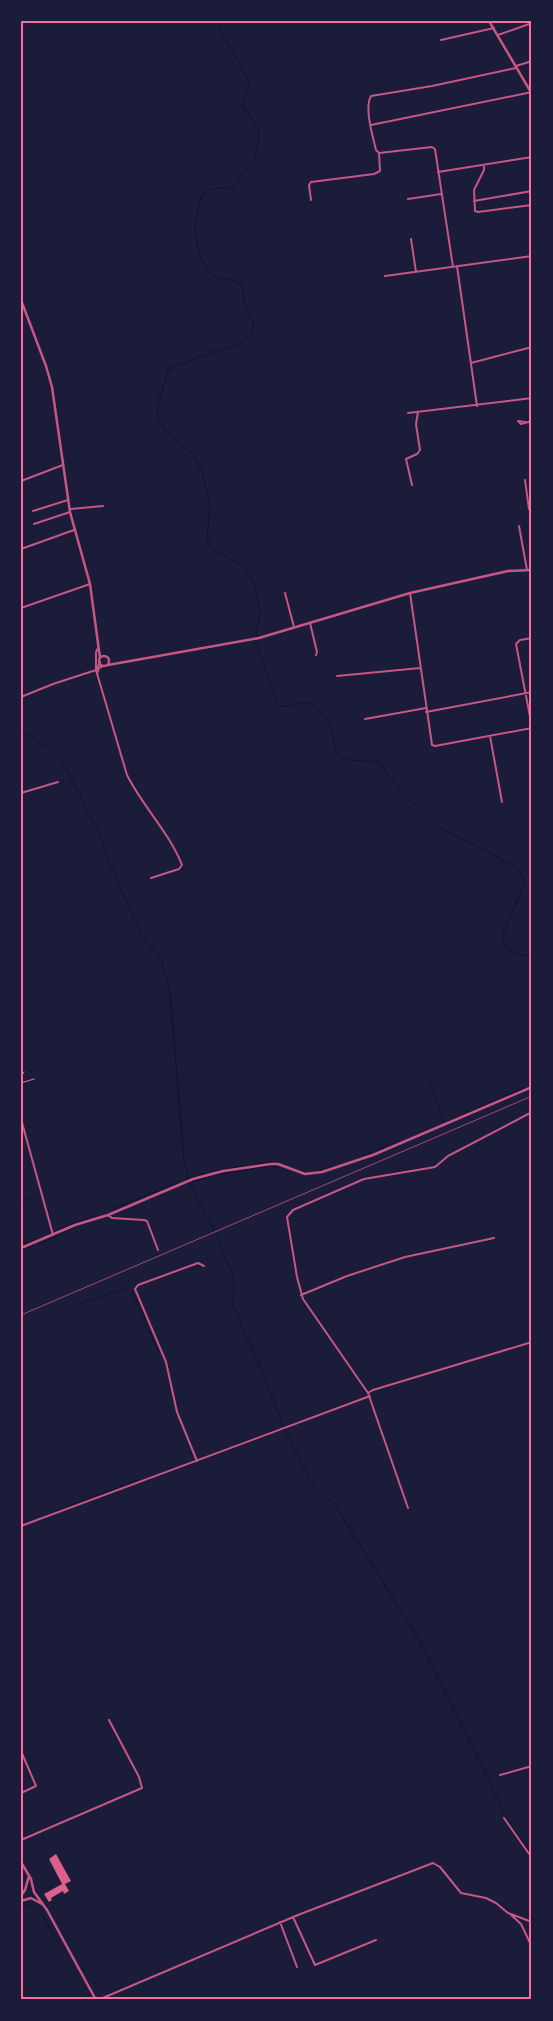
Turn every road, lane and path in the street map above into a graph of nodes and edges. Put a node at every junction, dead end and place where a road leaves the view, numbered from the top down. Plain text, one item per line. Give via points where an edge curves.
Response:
1 (490, 21) edge
2 (532, 23) edge
3 (494, 28) junction
4 (498, 36) junction
5 (441, 40) dead end
6 (532, 62) edge
7 (516, 67) junction
8 (532, 93) edge
9 (371, 125) junction
10 (378, 154) junction
11 (532, 157) edge
12 (484, 166) junction
13 (438, 172) junction
14 (532, 190) edge
15 (441, 194) junction
16 (408, 198) dead end
17 (311, 200) dead end
18 (474, 200) junction
19 (532, 205) edge
20 (411, 239) dead end
21 (532, 256) edge
22 (457, 266) junction
23 (452, 267) junction
24 (416, 272) junction
25 (385, 276) dead end
26 (21, 300) edge
27 (532, 347) edge
28 (471, 364) junction
29 (532, 398) edge
30 (477, 406) junction
31 (418, 412) junction
32 (408, 413) dead end
33 (532, 421) edge
34 (525, 422) dead end
35 (63, 465) junction
36 (525, 480) dead end
37 (21, 481) edge
38 (412, 485) dead end
39 (68, 500) junction
40 (103, 506) dead end
41 (70, 510) junction
42 (532, 510) edge
43 (33, 512) dead end
44 (34, 524) dead end
45 (519, 526) dead end
46 (74, 530) junction
47 (21, 549) edge
48 (527, 570) junction
49 (532, 570) edge
50 (90, 584) junction
51 (410, 592) junction
52 (285, 593) dead end
53 (21, 608) edge
54 (310, 623) junction
55 (294, 628) junction
56 (532, 638) edge
57 (99, 649) junction
58 (316, 655) dead end
59 (107, 658) junction
60 (100, 660) junction
61 (118, 662) junction
62 (108, 665) junction
63 (104, 666) junction
64 (420, 668) junction
65 (96, 670) junction
66 (98, 674) junction
67 (338, 676) dead end
68 (532, 692) edge
69 (525, 693) junction
70 (21, 696) edge
71 (426, 708) junction
72 (426, 712) junction
73 (365, 718) dead end
74 (532, 728) edge
75 (490, 736) junction
76 (58, 782) dead end
77 (21, 793) edge
78 (502, 802) dead end
79 (151, 878) dead end
80 (24, 1072) dead end
81 (21, 1076) edge
82 (34, 1079) dead end
83 (21, 1083) edge
84 (532, 1087) edge
85 (532, 1112) edge
86 (21, 1119) edge
87 (108, 1215) junction
88 (53, 1235) junction
89 (494, 1238) dead end
90 (21, 1248) edge
91 (158, 1250) dead end
92 (204, 1266) dead end
93 (301, 1295) junction
94 (532, 1342) edge
95 (369, 1395) junction
96 (197, 1461) junction
97 (408, 1508) dead end
98 (21, 1526) edge
99 (109, 1720) dead end
100 (21, 1751) edge
101 (532, 1766) edge
102 (500, 1775) dead end
103 (21, 1793) edge
104 (504, 1818) dead end
105 (21, 1840) edge
106 (532, 1858) edge
107 (21, 1862) edge
108 (28, 1874) junction
109 (25, 1891) junction
110 (34, 1891) junction
111 (21, 1896) edge
112 (30, 1898) junction
113 (21, 1901) edge
114 (44, 1905) junction
115 (508, 1913) junction
116 (293, 1917) junction
117 (524, 1919) junction
118 (280, 1922) junction
119 (519, 1922) junction
120 (532, 1922) edge
121 (376, 1940) dead end
122 (532, 1947) edge
123 (297, 1966) dead end
124 (97, 2000) edge

1 - 3 street
2 - 4 street
3 - 4 street
3 - 5 street
4 - 7 street
6 - 7 street
7 - 8 street
7 - 9 street via 370,97
8 - 9 street
9 - 10 street
10 - 13 street via 434,148
10 - 17 street via 379,172 311,182
11 - 12 street
12 - 13 street
12 - 18 street via 474,190
13 - 15 street
14 - 18 street
15 - 16 street
15 - 23 street
18 - 19 street via 475,211 478,212
20 - 24 street
21 - 22 street
22 - 23 street
22 - 28 street
23 - 24 street
24 - 25 street
26 - 35 street via 49,376
27 - 28 street
28 - 30 street
29 - 30 street
30 - 31 street
31 - 32 street
31 - 38 street via 416,424 420,450 406,460
33 - 34 street
35 - 37 street
35 - 39 street
36 - 42 street via 529,509
39 - 41 street
39 - 43 street
40 - 41 street
41 - 44 street
41 - 46 street
45 - 48 street
46 - 47 street
46 - 50 street
48 - 49 street
48 - 51 street via 508,571
50 - 53 street
50 - 57 street
51 - 54 street
51 - 64 street
52 - 55 street
54 - 55 street
54 - 58 street
55 - 61 street via 259,638
56 - 69 street via 516,644
57 - 59 street
57 - 60 street
57 - 65 street via 96,652
59 - 60 street
59 - 61 street
59 - 62 street
60 - 63 street
60 - 66 street
61 - 62 street
62 - 63 street
63 - 66 street via 99,668
64 - 67 street
64 - 71 street
65 - 66 street
65 - 70 street
66 - 79 street via 127,775 175,847 182,865 180,869
68 - 69 street
69 - 72 street
69 - 74 street
71 - 72 street
71 - 73 street
72 - 75 street via 431,742 435,746
74 - 75 street
75 - 78 street
76 - 77 street
80 - 81 path
82 - 83 path
84 - 87 street via 373,1155 317,1173 300,1173 271,1164 223,1171 193,1179
85 - 93 street via 445,1158 435,1167 364,1179 294,1210 288,1216
86 - 88 street
87 - 88 street
87 - 91 street via 147,1222
88 - 90 street
89 - 93 street via 405,1257
92 - 96 street via 198,1263 138,1285 135,1289 166,1362 177,1412
93 - 95 street
94 - 95 street via 373,1390
95 - 96 street
95 - 97 street
96 - 98 street
99 - 105 street via 142,1786
100 - 103 street via 36,1786
101 - 102 street
104 - 106 street
107 - 108 street
108 - 109 street
108 - 110 street
109 - 110 street via 29,1888
109 - 111 street
109 - 112 street
110 - 112 street
110 - 114 street
112 - 113 street
112 - 114 street
114 - 124 street
115 - 116 street via 496,1902 461,1893 433,1863
115 - 117 street
115 - 119 street
116 - 118 street
116 - 121 street via 315,1964
117 - 119 street
117 - 120 street
118 - 123 street
118 - 124 street
119 - 122 street

